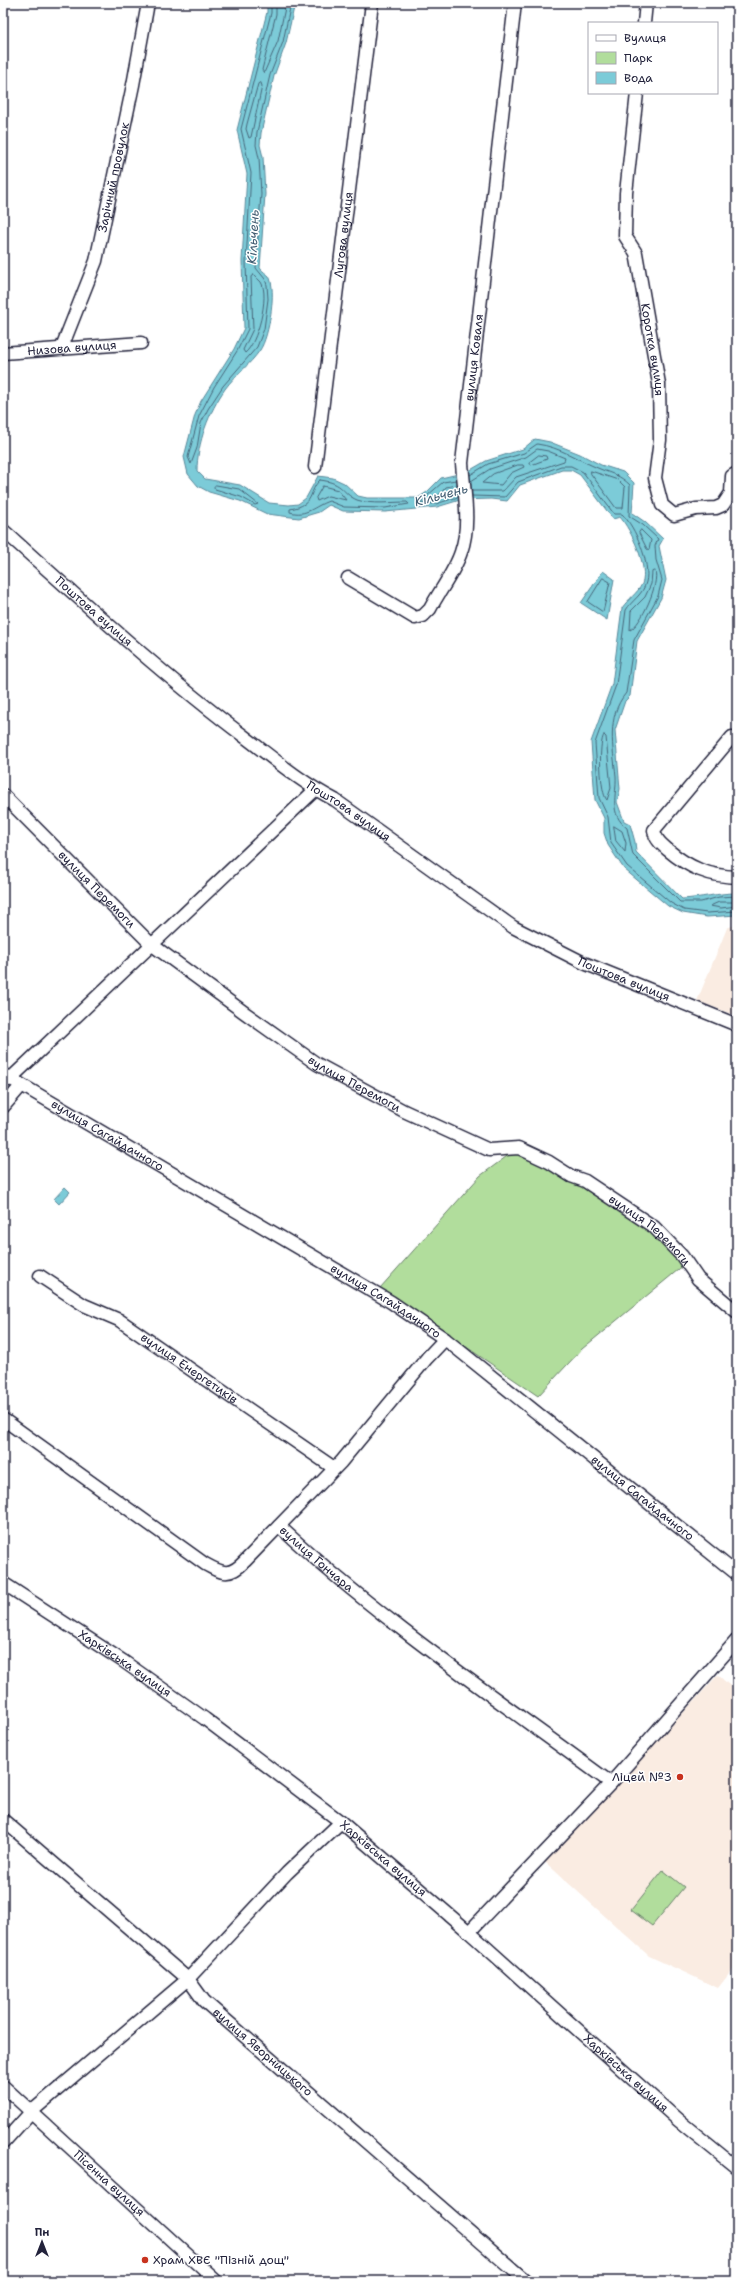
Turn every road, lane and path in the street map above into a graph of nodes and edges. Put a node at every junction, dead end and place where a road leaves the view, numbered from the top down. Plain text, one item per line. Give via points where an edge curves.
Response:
1 (148, 3) edge
2 (372, 3) edge
3 (515, 3) edge
4 (646, 3) edge
5 (644, 22) edge
6 (637, 94) edge
7 (141, 343) dead end
8 (62, 347) junction
9 (3, 353) edge
10 (315, 467) dead end
11 (737, 473) edge
12 (3, 530) edge
13 (348, 578) dead end
14 (732, 737) dead end
15 (315, 790) junction
16 (3, 795) edge
17 (737, 877) edge
18 (151, 944) junction
19 (737, 1025) edge
20 (6, 1077) edge
21 (21, 1086) junction
22 (3, 1107) edge
23 (40, 1276) dead end
24 (737, 1312) edge
25 (445, 1339) junction
26 (3, 1419) edge
27 (334, 1468) junction
28 (279, 1526) junction
29 (737, 1574) edge
30 (3, 1583) edge
31 (737, 1640) edge
32 (611, 1783) junction
33 (3, 1820) edge
34 (341, 1822) junction
35 (470, 1932) junction
36 (188, 1979) junction
37 (3, 2086) edge
38 (31, 2112) junction
39 (3, 2143) edge
40 (737, 2168) edge
41 (216, 2281) edge
42 (526, 2281) edge

1 - 8 street, Зарічний провулок via 134,85 96,261
2 - 10 street, Лугова вулиця
3 - 13 street, вулиця Коваля via 462,463 466,535 461,553 430,609 423,616 415,618
4 - 5 street
6 - 11 street, Коротка вулиця via 626,193 625,236 636,253 659,384 660,410 655,478 657,492 662,505 674,515 696,509 716,508 728,500 732,476
7 - 8 street, Низова вулиця
8 - 9 street, Низова вулиця
12 - 15 street, Поштова вулиця via 162,671
14 - 17 street via 654,830 654,835 683,863 706,873
15 - 18 street
15 - 19 street, Поштова вулиця via 335,800 513,927 584,963
16 - 18 street, вулиця Перемоги
18 - 20 street
18 - 24 street, вулиця Перемоги via 317,1064 364,1090 489,1150 518,1148 585,1181 654,1227 682,1256 698,1279
20 - 21 street, вулиця Сагайдачного
21 - 22 street
21 - 25 street, вулиця Сагайдачного via 378,1294
23 - 27 street, вулиця Енергетиків via 84,1305 119,1320
25 - 27 street
25 - 29 street, вулиця Сагайдачного
26 - 28 street, вулиця Гончара via 220,1572 230,1572 238,1568
27 - 28 street
28 - 32 street, вулиця Гончара via 341,1579 434,1652
30 - 34 street, Харківська вулиця via 123,1661
31 - 32 street
32 - 35 street
33 - 36 street, вулиця Яворницького
34 - 35 street, Харківська вулиця
34 - 36 street via 287,1873
35 - 40 street, Харківська вулиця via 678,2120
36 - 38 street
36 - 42 street, вулиця Яворницького via 204,2001
37 - 38 street, Пісенна вулиця
38 - 39 street
38 - 41 street, Пісенна вулиця

